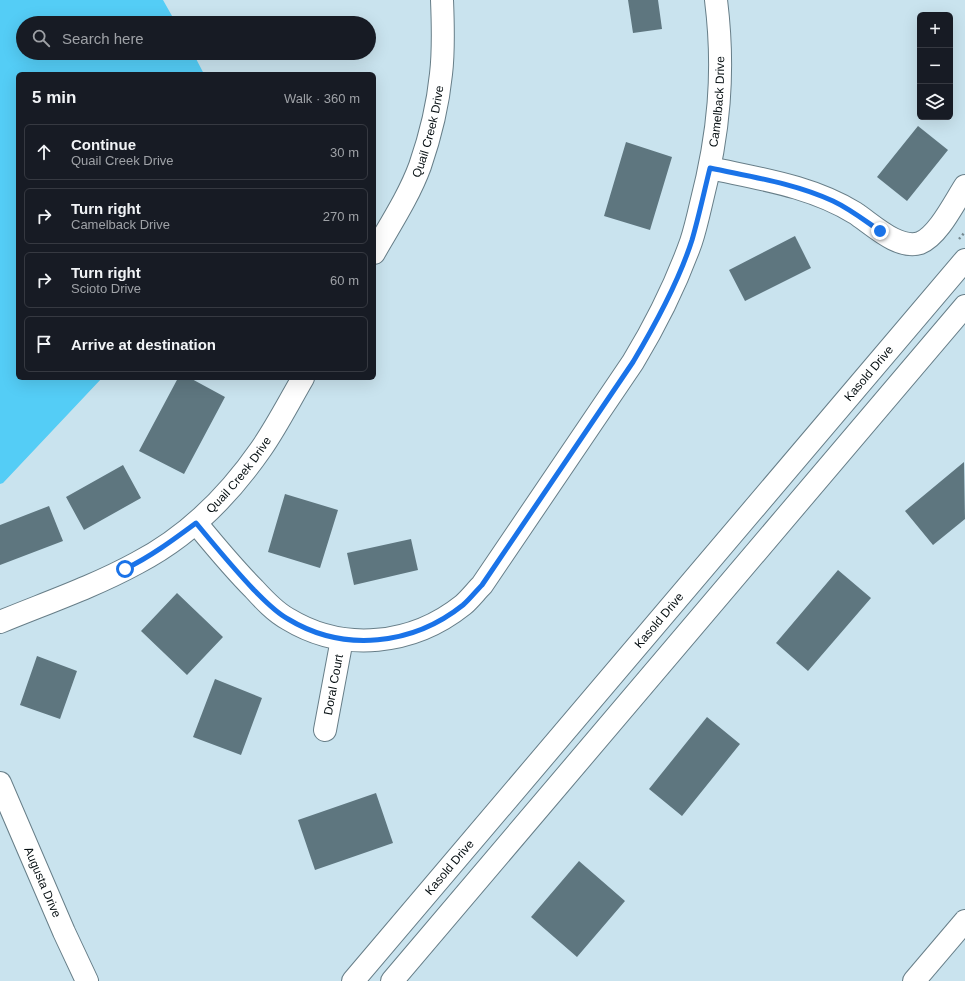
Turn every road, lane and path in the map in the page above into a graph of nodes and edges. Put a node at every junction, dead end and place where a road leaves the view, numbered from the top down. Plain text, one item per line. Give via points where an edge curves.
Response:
1 (442, 0) edge
2 (716, 0) edge
3 (710, 168) junction
4 (965, 186) edge
5 (376, 250) edge
6 (965, 260) edge
7 (965, 306) edge
8 (302, 380) edge
9 (196, 523) junction
10 (0, 622) edge
11 (342, 639) junction
12 (325, 730) dead end
13 (0, 783) edge
14 (965, 920) edge
15 (87, 981) edge
16 (353, 981) edge
17 (392, 981) edge
18 (914, 981) edge

1 - 5 street, Quail Creek Drive via 441,73 427,143 420,167 406,197
2 - 3 street, Camelback Drive via 721,74
3 - 4 street via 809,191 856,214 895,240 908,244 919,243 938,228
3 - 11 street, Camelback Drive via 691,241 651,331 633,362 482,585 464,604 424,629 371,641
6 - 16 street, Kasold Drive
7 - 17 street
8 - 9 street, Quail Creek Drive via 261,449 218,502
9 - 10 street, Quail Creek Drive via 138,563 99,582
9 - 11 street, Camelback Drive via 238,574 287,619 312,631
11 - 12 street, Doral Court
13 - 15 street, Augusta Drive
14 - 18 street

